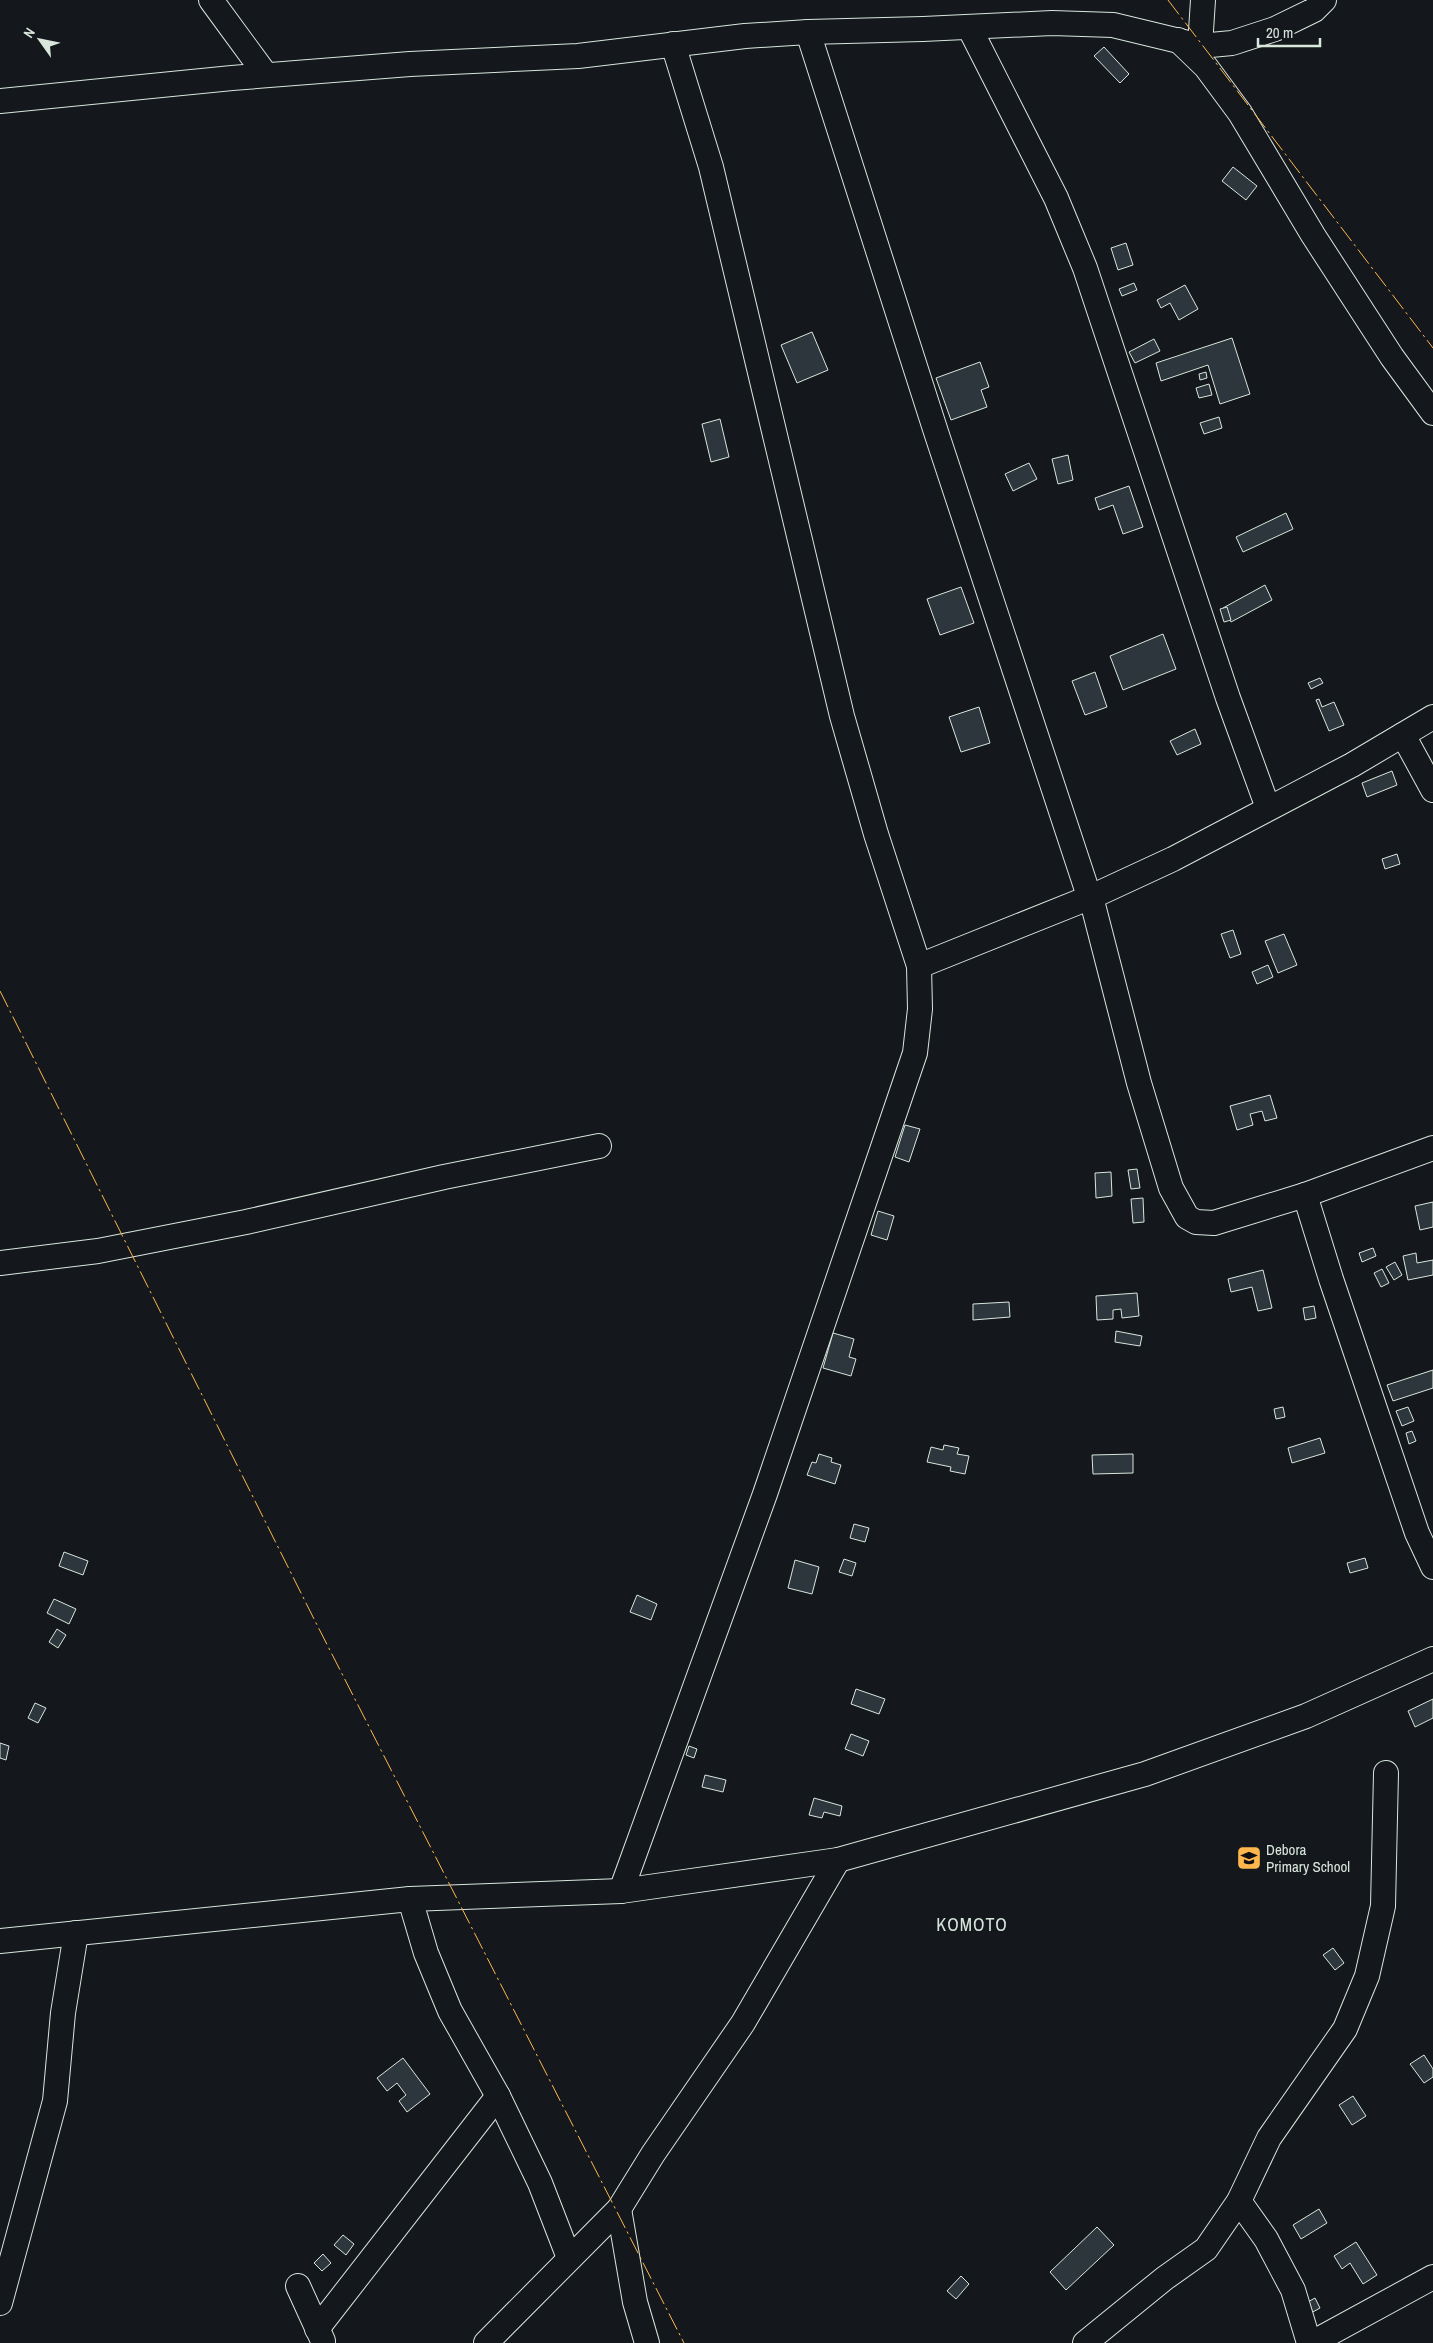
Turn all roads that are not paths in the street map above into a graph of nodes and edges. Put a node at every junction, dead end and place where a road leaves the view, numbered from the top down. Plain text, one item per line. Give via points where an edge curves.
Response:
1 (211, 0) edge
2 (1203, 0) edge
3 (1324, 0) edge
4 (969, 27) junction
5 (808, 32) junction
6 (1178, 40) junction
7 (673, 44) junction
8 (1200, 46) junction
9 (266, 75) junction
10 (0, 101) edge
11 (1433, 413) edge
12 (1433, 717) edge
13 (1403, 735) junction
14 (1433, 790) edge
15 (1268, 808) junction
16 (1091, 897) junction
17 (919, 966) junction
18 (599, 1146) dead end
19 (1433, 1148) edge
20 (1305, 1195) junction
21 (0, 1263) edge
22 (1433, 1568) edge
23 (1433, 1659) edge
24 (1386, 1773) dead end
25 (838, 1860) junction
26 (621, 1891) junction
27 (410, 1900) junction
28 (76, 1934) junction
29 (0, 1941) edge
30 (498, 2096) junction
31 (1239, 2201) junction
32 (619, 2209) junction
33 (569, 2258) junction
34 (1433, 2277) edge
35 (298, 2286) dead end
36 (0, 2303) edge
37 (320, 2336) edge
38 (486, 2343) edge
39 (647, 2343) edge
40 (1085, 2343) edge
41 (1311, 2343) edge

1 - 9 street
2 - 8 street
3 - 8 street via 1314,10 1275,28 1232,43
4 - 5 street
4 - 6 street via 1052,23 1113,25
4 - 15 street via 1056,198 1085,268 1228,698
5 - 7 street
5 - 16 street via 936,432
6 - 8 street
6 - 11 street via 1206,67 1240,113 1312,235
7 - 9 street via 578,56
7 - 17 street via 714,176 842,716
9 - 10 street
12 - 13 street
13 - 14 street
13 - 15 street
15 - 16 street via 1173,859
16 - 17 street
16 - 20 street via 1139,1083 1171,1188 1187,1217 1196,1222 1214,1223
17 - 26 street via 920,1009 915,1053 765,1494
18 - 21 street via 444,1176 182,1235 98,1251
19 - 20 street
20 - 22 street via 1417,1533
23 - 25 street via 1306,1716 1145,1774
24 - 31 street via 1383,1906 1367,1976 1345,2029 1269,2138
25 - 26 street
25 - 32 street via 743,2024
26 - 27 street
27 - 28 street
27 - 30 street via 426,1953 450,2011
28 - 29 street
28 - 36 street via 55,2101
30 - 33 street via 540,2183
30 - 37 street
31 - 40 street via 1206,2249
31 - 41 street via 1266,2239 1293,2290
32 - 33 street
32 - 39 street via 635,2302
33 - 38 street
34 - 41 street
35 - 37 street

